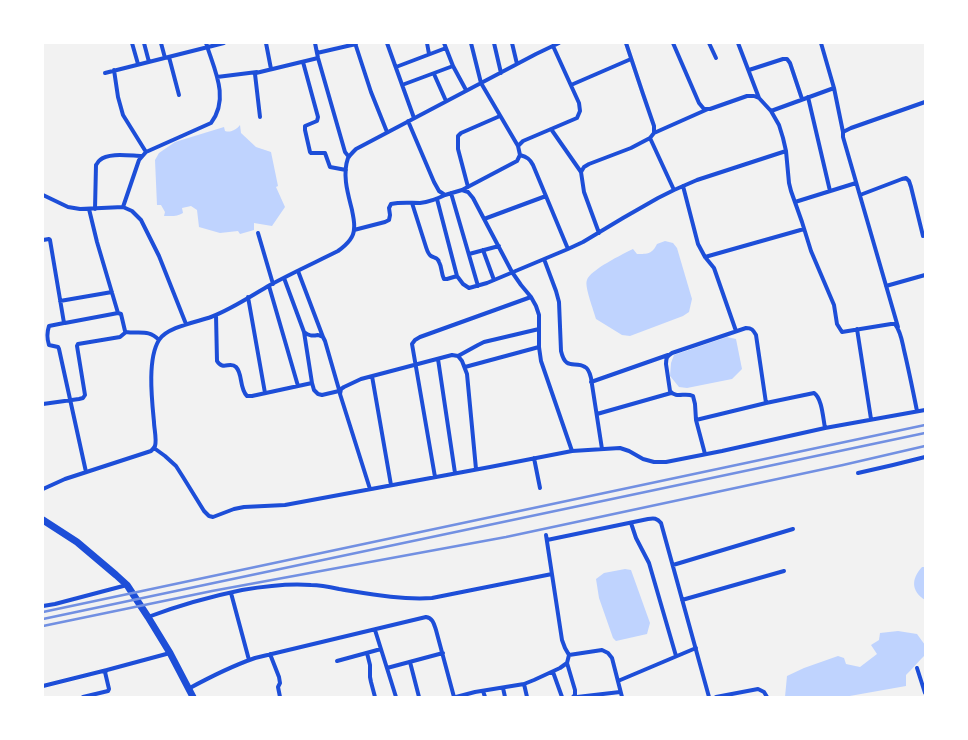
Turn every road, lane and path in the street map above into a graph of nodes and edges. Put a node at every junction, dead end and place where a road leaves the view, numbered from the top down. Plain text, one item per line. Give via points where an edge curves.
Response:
1 (132, 43) edge
2 (144, 43) edge
3 (161, 43) edge
4 (224, 43) edge
5 (266, 43) edge
6 (315, 43) edge
7 (356, 43) edge
8 (387, 43) edge
9 (426, 43) edge
10 (444, 43) edge
11 (471, 43) edge
12 (494, 43) edge
13 (512, 43) edge
14 (559, 43) edge
15 (626, 43) edge
16 (673, 43) edge
17 (709, 43) edge
18 (738, 43) edge
19 (821, 43) edge
20 (206, 45) edge
21 (553, 46) junction
22 (446, 48) junction
23 (317, 53) junction
24 (429, 54) junction
25 (167, 57) junction
26 (318, 58) junction
27 (716, 58) dead end
28 (631, 59) junction
29 (148, 62) junction
30 (303, 62) junction
31 (138, 64) junction
32 (517, 64) junction
33 (453, 66) junction
34 (396, 67) junction
35 (271, 69) junction
36 (114, 70) junction
37 (749, 70) junction
38 (257, 72) junction
39 (501, 72) junction
40 (105, 73) dead end
41 (434, 74) junction
42 (217, 77) junction
43 (481, 83) junction
44 (402, 85) junction
45 (571, 85) junction
46 (834, 88) junction
47 (466, 90) junction
48 (179, 95) dead end
49 (808, 97) junction
50 (759, 98) junction
51 (802, 99) junction
52 (446, 101) junction
53 (925, 102) edge
54 (710, 108) junction
55 (771, 111) junction
56 (500, 116) junction
57 (260, 117) dead end
58 (414, 118) junction
59 (408, 121) junction
60 (551, 129) junction
61 (387, 132) junction
62 (654, 132) junction
63 (843, 132) junction
64 (650, 138) junction
65 (518, 146) junction
66 (786, 151) junction
67 (146, 152) junction
68 (520, 155) junction
69 (142, 156) junction
70 (349, 157) junction
71 (346, 170) junction
72 (581, 172) junction
73 (856, 183) junction
74 (683, 186) junction
75 (468, 187) junction
76 (462, 190) junction
77 (674, 190) junction
78 (830, 191) junction
79 (451, 193) junction
80 (43, 195) edge
81 (445, 195) junction
82 (860, 195) junction
83 (546, 196) junction
84 (438, 199) junction
85 (795, 202) junction
86 (412, 203) junction
87 (123, 207) junction
88 (92, 209) junction
89 (484, 219) junction
90 (804, 229) junction
91 (354, 230) junction
92 (258, 233) dead end
93 (599, 233) junction
94 (923, 236) dead end
95 (43, 240) edge
96 (499, 246) junction
97 (568, 249) junction
98 (483, 250) junction
99 (469, 254) junction
100 (705, 257) junction
101 (544, 259) junction
102 (298, 271) junction
103 (512, 272) junction
104 (925, 275) edge
105 (457, 276) junction
106 (284, 278) junction
107 (494, 280) junction
108 (271, 285) junction
109 (478, 286) junction
110 (886, 286) junction
111 (112, 292) junction
112 (248, 297) junction
113 (530, 297) junction
114 (60, 302) junction
115 (118, 313) junction
116 (216, 314) junction
117 (64, 323) junction
118 (186, 324) junction
119 (539, 329) junction
120 (899, 329) junction
121 (857, 330) junction
122 (736, 331) junction
123 (126, 332) junction
124 (304, 332) junction
125 (323, 337) junction
126 (159, 340) junction
127 (539, 347) junction
128 (668, 355) junction
129 (458, 356) junction
130 (438, 359) junction
131 (416, 366) junction
132 (465, 367) junction
133 (372, 376) junction
134 (591, 382) junction
135 (312, 383) junction
136 (298, 386) junction
137 (340, 392) junction
138 (265, 393) junction
139 (671, 393) junction
140 (70, 401) junction
141 (766, 403) junction
142 (43, 404) edge
143 (925, 410) edge
144 (917, 411) junction
145 (596, 414) junction
146 (871, 419) junction
147 (696, 420) junction
148 (825, 428) junction
149 (154, 448) junction
150 (602, 449) junction
151 (572, 451) junction
152 (705, 454) junction
153 (925, 457) edge
154 (534, 458) junction
155 (476, 470) junction
156 (86, 472) junction
157 (455, 473) junction
158 (858, 473) dead end
159 (435, 477) junction
160 (391, 485) junction
161 (540, 488) dead end
162 (43, 489) edge
163 (370, 489) junction
164 (43, 520) edge
165 (631, 523) junction
166 (793, 529) dead end
167 (673, 565) junction
168 (784, 571) dead end
169 (552, 574) junction
170 (127, 585) junction
171 (231, 593) junction
172 (682, 600) junction
173 (43, 606) edge
174 (148, 617) junction
175 (375, 630) junction
176 (696, 648) junction
177 (381, 649) junction
178 (443, 652) junction
179 (170, 653) junction
180 (367, 653) junction
181 (270, 654) junction
182 (569, 655) junction
183 (676, 656) junction
184 (249, 660) junction
185 (337, 660) dead end
186 (410, 662) junction
187 (567, 663) junction
188 (387, 668) junction
189 (917, 668) dead end
190 (107, 670) junction
191 (553, 672) junction
192 (618, 681) junction
193 (524, 684) junction
194 (43, 686) edge
195 (503, 688) junction
196 (483, 691) junction
197 (620, 692) junction
198 (925, 693) edge
199 (191, 694) edge
200 (462, 696) edge
201 (83, 697) edge
202 (280, 697) edge
203 (375, 697) edge
204 (396, 697) edge
205 (419, 697) edge
206 (455, 697) edge
207 (484, 697) edge
208 (505, 697) edge
209 (527, 697) edge
210 (562, 697) edge
211 (573, 697) edge
212 (577, 697) edge
213 (622, 697) edge
214 (709, 697) edge
215 (716, 697) edge
216 (767, 697) edge

1 - 31 street
2 - 29 street
3 - 25 street
4 - 20 street
5 - 35 street
6 - 23 street
7 - 23 street
7 - 61 street
8 - 34 street
9 - 24 street
10 - 22 street
11 - 43 street
12 - 39 street
13 - 32 street
14 - 21 street
15 - 28 street
16 - 54 street via 699,103 704,109
17 - 27 street
18 - 37 street
19 - 46 street
20 - 25 street
20 - 42 street
21 - 32 street
21 - 45 street
22 - 24 street
22 - 33 street
23 - 26 street
24 - 34 street
25 - 29 street
25 - 48 street
26 - 30 street
26 - 70 street via 345,152
28 - 45 street
28 - 62 street
29 - 31 street
30 - 35 street
30 - 71 street via 318,117 317,121 306,126 305,130 310,152 325,153 330,167
31 - 36 street
32 - 39 street
33 - 41 street
33 - 47 street
34 - 44 street
35 - 38 street
36 - 40 street
36 - 67 street via 123,114
37 - 50 street
37 - 51 street via 787,59
38 - 42 street
38 - 57 street via 255,74
39 - 43 street
41 - 44 street
41 - 52 street
42 - 67 street via 220,105 211,123
43 - 47 street
43 - 56 street
44 - 58 street
45 - 60 street via 579,103 580,111 577,118
46 - 49 street
46 - 63 street
47 - 52 street
49 - 51 street
49 - 78 street
50 - 54 street via 747,96
50 - 55 street
51 - 55 street
52 - 58 street
53 - 63 street
54 - 62 street
55 - 66 street via 779,124
56 - 65 street
56 - 75 street via 458,136 458,149
58 - 59 street
59 - 61 street
59 - 81 street via 434,182
60 - 65 street via 523,141
60 - 72 street
61 - 70 street via 356,149
62 - 64 street
63 - 73 street
64 - 72 street via 589,164
64 - 77 street
65 - 68 street
66 - 74 street
66 - 85 street via 789,183
67 - 69 street
68 - 75 street via 517,161
68 - 83 street via 530,160
69 - 87 street
69 - 88 street via 110,155 99,160 96,165
70 - 71 street
71 - 91 street
72 - 93 street via 584,192
73 - 78 street
73 - 82 street
74 - 77 street
74 - 100 street via 698,244
75 - 76 street
76 - 79 street
76 - 89 street via 473,198
77 - 93 street
78 - 85 street
79 - 81 street
79 - 99 street
80 - 88 street via 68,207
81 - 84 street
82 - 94 street via 906,178 909,181
82 - 110 street
83 - 89 street
83 - 97 street
84 - 86 street
84 - 105 street
85 - 90 street
86 - 91 street via 391,204 389,220
86 - 105 street via 426,247 429,254 439,262 442,276 444,279
87 - 88 street
87 - 118 street via 132,211 141,220 159,256
88 - 111 street via 97,242
89 - 96 street
90 - 100 street
90 - 121 street via 834,305 839,328 842,332
91 - 102 street via 346,245 338,251
92 - 108 street
93 - 97 street
95 - 114 street via 50,240
96 - 98 street
96 - 103 street
97 - 101 street
98 - 99 street
98 - 107 street
99 - 109 street
100 - 122 street via 714,268
101 - 103 street
101 - 134 street via 559,302 562,357 565,362 585,367 589,371
102 - 106 street
102 - 125 street
103 - 107 street
103 - 113 street
104 - 110 street
105 - 109 street via 469,288
106 - 108 street
106 - 124 street
107 - 109 street
108 - 112 street
108 - 136 street
110 - 120 street
111 - 114 street
111 - 115 street
112 - 116 street
112 - 138 street
113 - 119 street via 539,315
113 - 131 street via 415,340 412,344
114 - 117 street
115 - 117 street
115 - 123 street via 121,314
116 - 118 street
116 - 138 street via 217,361 222,366 237,367 242,389 247,396
117 - 140 street via 49,326 48,341 49,345 59,349
118 - 126 street
119 - 127 street
119 - 129 street via 484,342
120 - 121 street via 895,324 891,324
120 - 144 street
121 - 146 street
122 - 128 street
122 - 141 street via 750,328 756,335
123 - 126 street via 147,332
123 - 140 street via 120,337 78,344 85,395 83,398
124 - 125 street via 311,336
124 - 135 street
125 - 137 street
126 - 149 street via 151,379
127 - 132 street
127 - 151 street via 541,361
128 - 134 street
128 - 139 street via 666,364
129 - 130 street
129 - 132 street
130 - 131 street
130 - 157 street
131 - 133 street
131 - 159 street
132 - 155 street
133 - 137 street via 344,387
133 - 160 street
134 - 145 street
135 - 136 street
135 - 137 street via 318,394
136 - 138 street
137 - 163 street
139 - 145 street
139 - 147 street via 676,396 693,396
140 - 142 street
140 - 156 street
141 - 147 street
141 - 148 street via 814,393 820,399
143 - 144 street
144 - 146 street
145 - 150 street
146 - 148 street
147 - 152 street
148 - 152 street
149 - 156 street
149 - 163 street via 176,466 204,511 213,517 244,507 284,505
150 - 151 street
150 - 152 street via 628,450 654,462
151 - 154 street
153 - 158 street
154 - 155 street
154 - 161 street
155 - 157 street
156 - 162 street
157 - 159 street
159 - 160 street
160 - 163 street
164 - 170 main road via 77,542
165 - 167 street via 654,518 661,523
165 - 169 street via 546,538
165 - 183 street via 649,563
166 - 167 street
167 - 172 street
168 - 172 street
169 - 171 street via 432,598 399,598 299,584 273,585
169 - 182 street via 562,640
170 - 173 street
170 - 174 main road
171 - 174 street
171 - 184 street
172 - 176 street
174 - 179 main road
175 - 177 street
175 - 178 street via 430,618
175 - 181 street
176 - 183 street
176 - 214 street
177 - 180 street
177 - 188 street
178 - 186 street
178 - 206 street
179 - 190 street
179 - 199 main road
180 - 185 street
180 - 203 street
181 - 184 street
181 - 202 street via 279,677
182 - 187 street
182 - 192 street via 602,650 608,653 612,658
183 - 192 street
184 - 199 street via 224,670
186 - 188 street
186 - 205 street
187 - 191 street
187 - 211 street via 575,694
188 - 204 street
189 - 198 street
190 - 194 street
190 - 201 street via 105,672 108,691
191 - 193 street
191 - 210 street
192 - 197 street
193 - 195 street
193 - 209 street
195 - 196 street
195 - 208 street
196 - 200 street
196 - 207 street
197 - 212 street
197 - 213 street
200 - 206 street
215 - 216 street via 758,689

